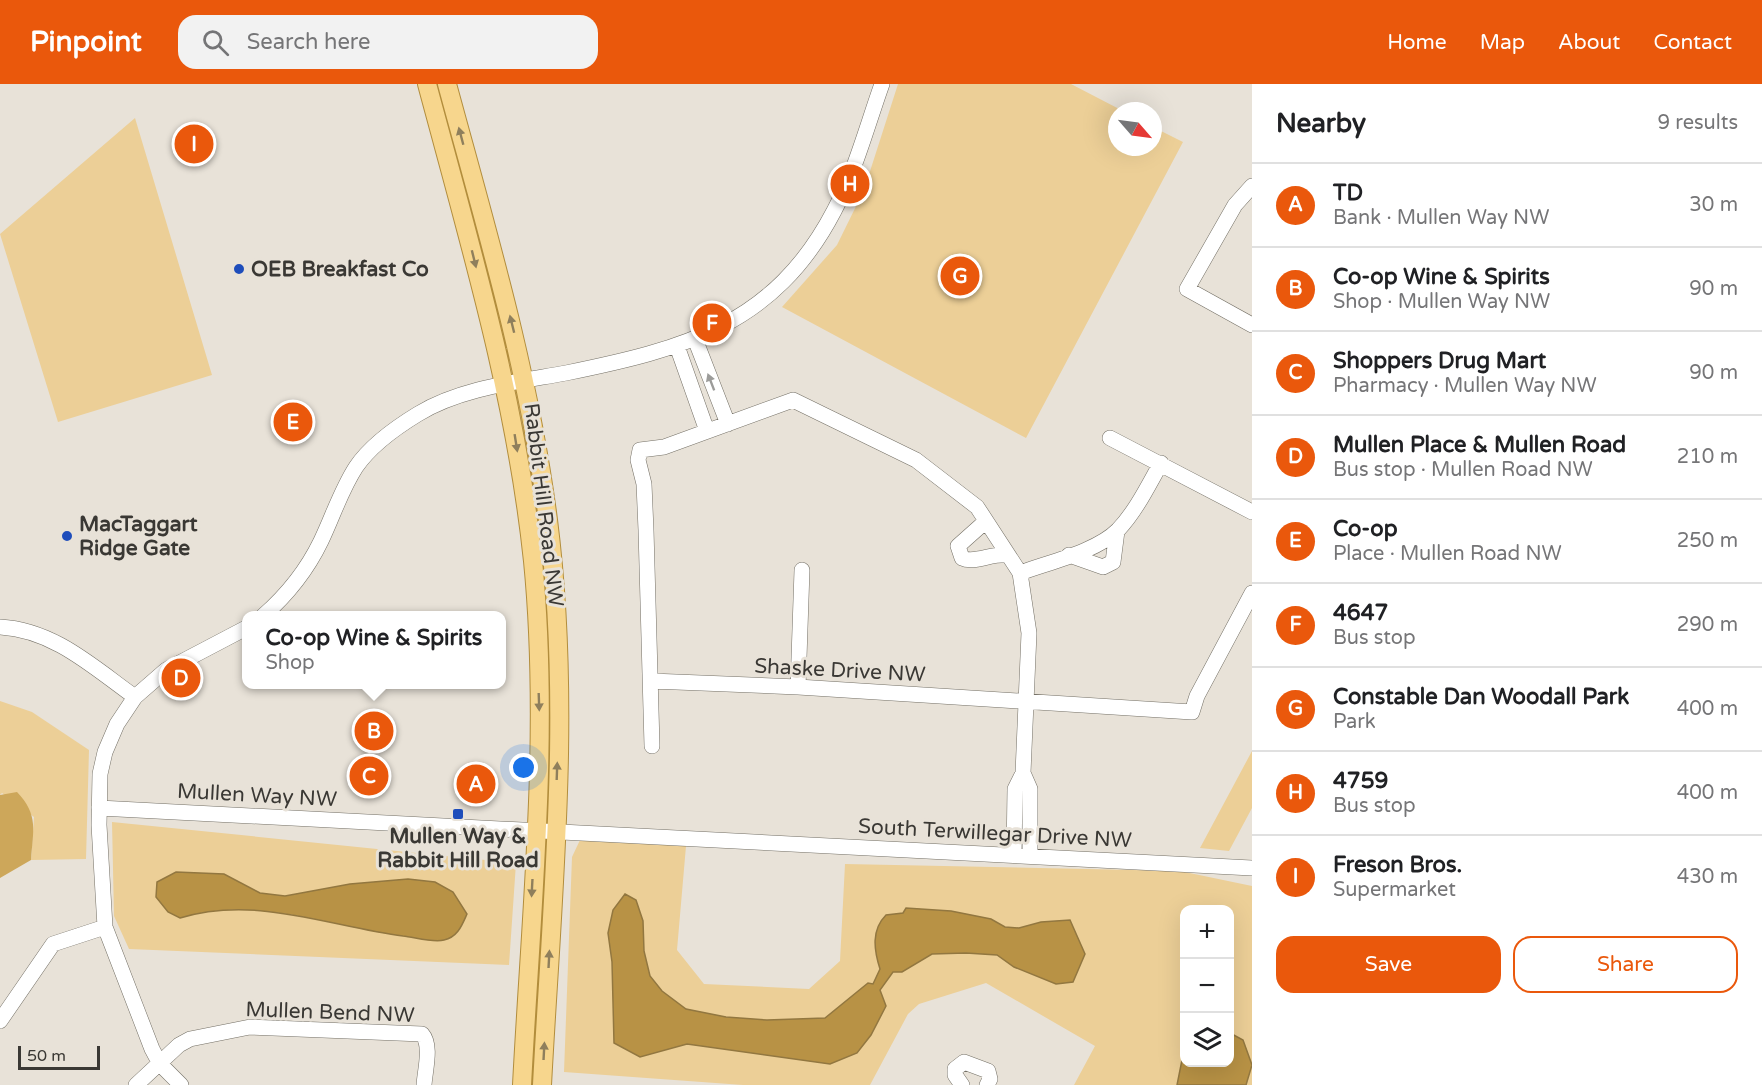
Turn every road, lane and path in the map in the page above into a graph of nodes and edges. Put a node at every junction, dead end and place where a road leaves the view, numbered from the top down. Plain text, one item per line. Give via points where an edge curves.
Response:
1 (426, 84) edge
2 (447, 84) edge
3 (882, 84) edge
4 (1252, 186) edge
5 (1252, 325) edge
6 (695, 339) junction
7 (677, 346) junction
8 (526, 381) junction
9 (505, 385) junction
10 (728, 424) junction
11 (707, 432) junction
12 (1110, 438) dead end
13 (1161, 463) junction
14 (1252, 512) edge
15 (986, 521) junction
16 (1117, 531) junction
17 (1008, 555) junction
18 (1069, 555) junction
19 (802, 570) dead end
20 (1020, 573) junction
21 (1252, 593) edge
22 (267, 611) edge
23 (0, 627) edge
24 (242, 630) edge
25 (651, 681) junction
26 (798, 687) junction
27 (135, 697) junction
28 (1026, 703) junction
29 (652, 746) dead end
30 (1023, 773) junction
31 (99, 808) junction
32 (535, 830) junction
33 (556, 830) junction
34 (736, 840) joint
35 (1014, 855) junction
36 (1030, 856) junction
37 (1252, 868) edge
38 (105, 927) junction
39 (0, 1021) edge
40 (159, 1064) junction
41 (136, 1085) edge
42 (181, 1085) edge
43 (424, 1085) edge
44 (522, 1085) edge
45 (542, 1085) edge
46 (962, 1085) edge
47 (987, 1085) edge

1 -> 9 main road, Rabbit Hill Road NW
8 -> 2 main road, Rabbit Hill Road NW
3 - 6 street via 841,198 811,249 752,308
4 - 5 street via 1235,205 1187,290
6 - 7 street
10 -> 6 street
7 - 8 street via 649,356
7 - 11 street
8 - 9 street
33 -> 8 main road, Rabbit Hill Road NW via 559,713 553,565
9 - 22 street via 451,398 387,434 357,466 321,542 297,581
9 -> 32 main road, Rabbit Hill Road NW via 533,563 539,714
10 - 11 street
10 - 15 street via 793,400 916,460 977,507
11 - 25 street via 664,447 640,450
12 - 13 street
13 - 14 street
13 - 16 street
15 - 17 street
15 - 17 street via 958,546 962,558
16 - 18 street via 1099,544
16 - 18 street via 1113,562 1103,567
17 - 20 street
18 - 20 street
19 - 26 street
20 - 28 street via 1029,633
21 - 28 street, Shaske Drive NW via 1192,712
23 - 27 street via 28,631 61,644
24 - 27 street via 166,670
25 - 26 street, Shaske Drive NW
25 - 29 street
26 - 28 street, Shaske Drive NW
27 - 31 street via 105,752
28 - 30 street
30 - 35 street via 1015,789
30 - 36 street via 1030,789
31 - 32 street, Mullen Way NW
31 - 38 street
32 - 33 street, Mullen Way NW
32 -> 44 main road, Rabbit Hill Road NW
33 - 34 street, Mullen Way NW
45 -> 33 main road, Rabbit Hill Road NW
34 - 35 street, South Terwillegar Drive NW
35 - 36 street, South Terwillegar Drive NW
36 - 37 street, South Terwillegar Drive NW
38 - 39 street via 53,944 44,952
38 - 40 street
40 - 41 street
40 - 42 street
40 - 43 street, Mullen Bend NW via 190,1039 250,1026 413,1031 426,1039
46 - 47 street via 955,1070 963,1062 988,1071

